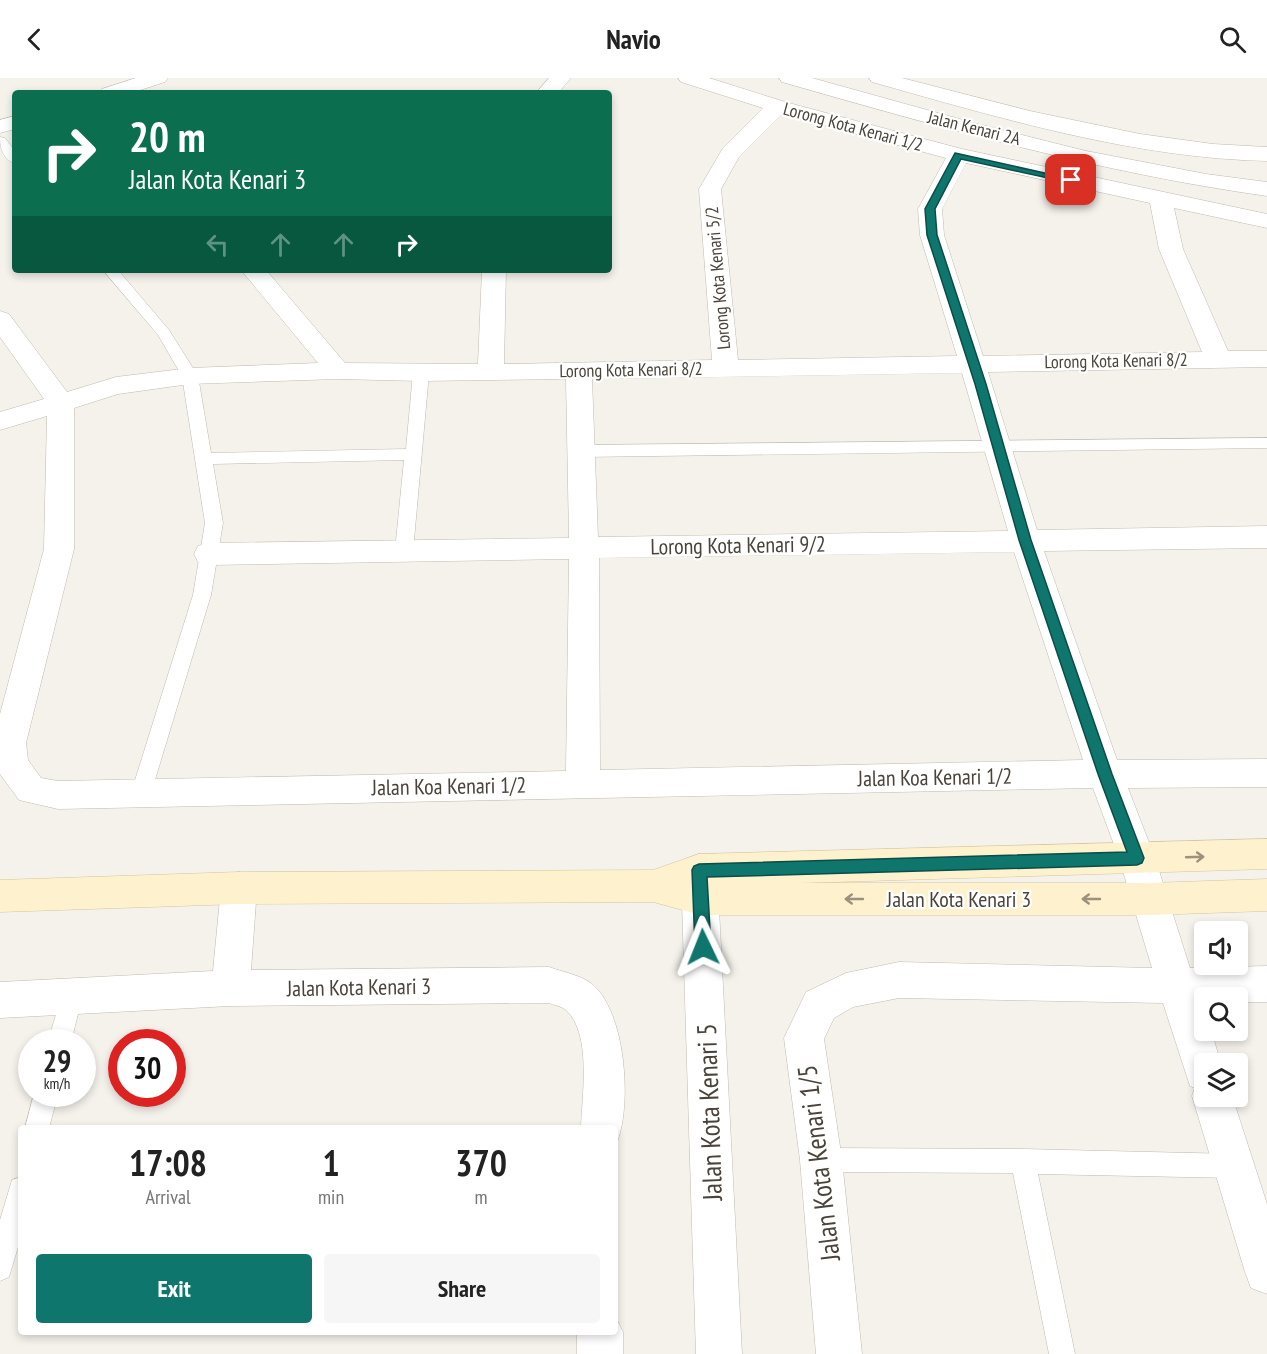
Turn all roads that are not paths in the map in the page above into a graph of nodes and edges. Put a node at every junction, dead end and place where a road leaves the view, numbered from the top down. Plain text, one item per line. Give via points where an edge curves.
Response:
1 (158, 78) edge
2 (561, 78) edge
3 (688, 78) edge
4 (879, 78) edge
5 (798, 79) edge
6 (119, 90) edge
7 (549, 90) edge
8 (778, 106) junction
9 (0, 141) edge
10 (1267, 154) edge
11 (12, 155) edge
12 (959, 155) junction
13 (1267, 189) edge
14 (1161, 200) junction
15 (1267, 221) edge
16 (113, 273) edge
17 (256, 273) edge
18 (494, 273) edge
19 (0, 319) edge
20 (1218, 359) junction
21 (1267, 359) edge
22 (974, 363) junction
23 (726, 369) junction
24 (338, 371) junction
25 (579, 371) junction
26 (491, 372) junction
27 (421, 373) junction
28 (190, 376) junction
29 (61, 403) junction
30 (0, 421) edge
31 (1267, 443) edge
32 (999, 447) junction
33 (581, 451) junction
34 (415, 454) junction
35 (203, 459) junction
36 (1267, 537) edge
37 (1025, 540) junction
38 (584, 548) junction
39 (404, 551) junction
40 (209, 554) junction
41 (1267, 773) edge
42 (1105, 774) junction
43 (583, 784) junction
44 (141, 793) junction
45 (1267, 854) edge
46 (1137, 858) junction
47 (700, 885) junction
48 (239, 888) junction
49 (1267, 895) edge
50 (0, 896) edge
51 (1149, 899) junction
52 (1267, 984) edge
53 (1178, 986) junction
54 (230, 988) junction
55 (71, 998) junction
56 (0, 1000) edge
57 (63, 1029) edge
58 (1198, 1053) edge
59 (43, 1107) edge
60 (1215, 1107) edge
61 (38, 1125) edge
62 (602, 1125) edge
63 (821, 1160) junction
64 (1023, 1161) junction
65 (1234, 1166) junction
66 (12, 1204) edge
67 (0, 1268) edge
68 (1267, 1272) edge
69 (600, 1335) edge
70 (600, 1354) edge
71 (719, 1354) edge
72 (839, 1354) edge
73 (1062, 1354) edge

1 - 6 street
2 - 7 street
3 - 8 street, Lorong Kota Kenari 1/2
4 - 10 street, Jalan Kenari 2A via 1066,127 1192,150
5 - 13 street, Jalan Kenari 2A via 965,128 1138,168
8 - 12 street, Lorong Kota Kenari 1/2
8 - 23 street, Lorong Kota Kenari 5/2 via 732,147 710,189
9 - 11 lane
12 - 14 street, Lorong Kota Kenari 1/2
12 - 22 street via 930,209 932,235
14 - 15 street, Lorong Kota Kenari 1/2
14 - 20 street via 1171,249
16 - 28 lane via 164,333
17 - 24 street
18 - 26 street
19 - 29 street
20 - 21 street, Lorong Kota Kenari 8/2
20 - 22 street, Lorong Kota Kenari 8/2
22 - 23 street, Lorong Kota Kenari 8/2
22 - 32 street
23 - 25 street, Lorong Kota Kenari 8/2
24 - 27 street, Lorong Kota Kenari 8/2
24 - 28 street, Lorong Kota Kenari 8/2
25 - 26 street, Lorong Kota Kenari 8/2
25 - 33 street
26 - 27 street, Lorong Kota Kenari 8/2
27 - 34 lane
28 - 29 street, Lorong Kota Kenari 8/2 via 116,386
28 - 35 lane
29 - 30 street, Lorong Kota Kenari 8/2
29 - 44 street, Jalan Koa Kenari 1/2 via 59,549 9,742 12,764 32,790 58,795
31 - 32 lane
32 - 33 lane
32 - 37 street
33 - 38 street
34 - 35 lane
34 - 39 lane
35 - 40 lane via 214,523
36 - 37 street, Lorong Kota Kenari 9/2
37 - 38 street, Lorong Kota Kenari 9/2
37 - 42 street
38 - 39 street, Lorong Kota Kenari 9/2
38 - 43 street
39 - 40 street, Lorong Kota Kenari 9/2
40 - 44 lane via 202,595
41 - 42 street, Jalan Koa Kenari 1/2
42 - 43 street, Jalan Koa Kenari 1/2
42 - 46 street
43 - 44 street, Jalan Koa Kenari 1/2
46 -> 45 main road, Jalan Kota Kenari 3
46 - 47 main road, Jalan Kota Kenari 3
46 - 51 street
47 - 48 main road, Jalan Kota Kenari 3
51 -> 47 main road, Jalan Kota Kenari 3
47 - 71 street, Jalan Kota Kenari 5
48 - 50 main road, Jalan Kota Kenari 3
48 - 54 street
49 - 51 main road, Jalan Kota Kenari 3
51 - 53 street
52 - 53 street, Jalan Kota Kenari 1/5
53 - 58 street
53 - 63 street, Jalan Kota Kenari 1/5 via 899,980 846,991 820,1005 804,1038
54 - 55 street, Jalan Kota Kenari 3
54 - 62 street, Jalan Kota Kenari 3 via 549,985 579,996 594,1019 602,1049
55 - 56 street, Jalan Kota Kenari 3
55 - 57 lane
59 - 61 lane
60 - 65 street
63 - 64 lane
63 - 72 street, Jalan Kota Kenari 1/5
64 - 65 lane
64 - 73 lane
65 - 68 street
66 - 67 lane
69 - 70 street

